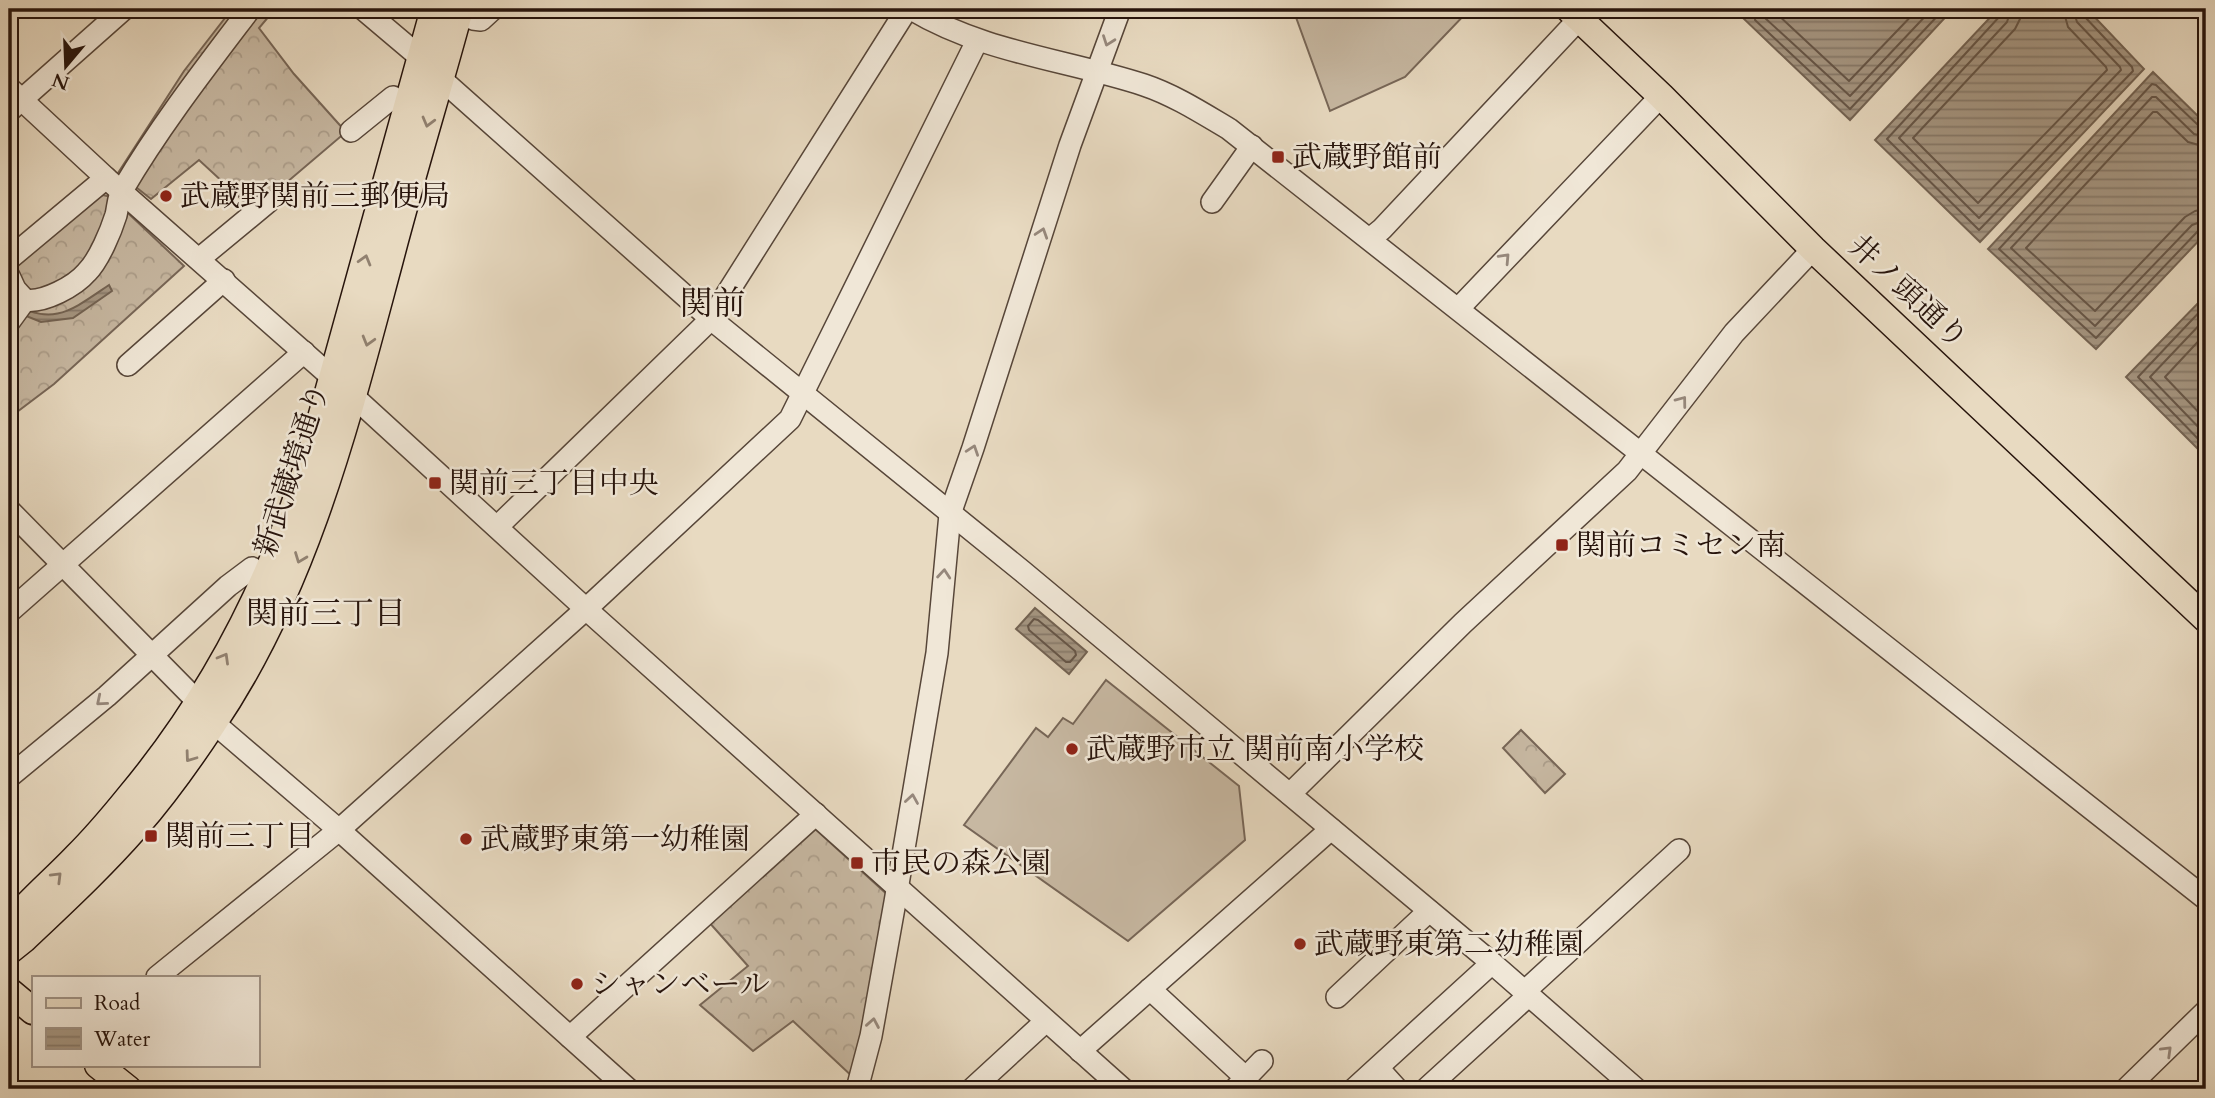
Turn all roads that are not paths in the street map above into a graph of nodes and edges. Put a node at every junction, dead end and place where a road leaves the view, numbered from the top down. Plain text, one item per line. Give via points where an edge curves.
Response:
1 (124, 9) edge
2 (250, 9) edge
3 (363, 9) edge
4 (434, 9) edge
5 (493, 9) edge
6 (909, 9) edge
7 (1120, 9) edge
8 (466, 14) edge
9 (1574, 14) edge
10 (977, 41) junction
11 (421, 58) junction
12 (1096, 73) junction
13 (440, 78) junction
14 (1661, 96) junction
15 (393, 97) dead end
16 (13, 99) edge
17 (351, 131) dead end
18 (1252, 146) junction
19 (113, 184) junction
20 (268, 202) dead end
21 (1212, 202) dead end
22 (1371, 238) junction
23 (1813, 249) junction
24 (9, 259) edge
25 (199, 259) junction
26 (224, 280) junction
27 (16, 292) edge
28 (1458, 308) junction
29 (711, 319) junction
30 (9, 322) edge
31 (304, 352) junction
32 (128, 365) dead end
33 (343, 386) junction
34 (803, 395) junction
35 (1641, 455) junction
36 (9, 510) edge
37 (950, 514) junction
38 (497, 527) junction
39 (63, 565) junction
40 (252, 568) dead end
41 (586, 609) junction
42 (9, 612) edge
43 (2206, 619) edge
44 (152, 656) junction
45 (206, 713) junction
46 (9, 777) edge
47 (1290, 794) junction
48 (816, 814) junction
49 (1331, 829) junction
50 (339, 830) junction
51 (1679, 850) dead end
52 (898, 887) junction
53 (2206, 899) edge
54 (1429, 911) junction
55 (9, 925) edge
56 (9, 951) edge
57 (1492, 963) junction
58 (158, 976) edge
59 (1150, 989) junction
60 (9, 991) edge
61 (1526, 994) junction
62 (1337, 997) dead end
63 (32, 1010) edge
64 (2206, 1011) edge
65 (1046, 1021) junction
66 (570, 1037) junction
67 (1080, 1051) junction
68 (1262, 1062) dead end
69 (99, 1066) edge
70 (1378, 1068) junction
71 (1241, 1084) edge
72 (128, 1089) edge
73 (628, 1089) edge
74 (858, 1089) edge
75 (972, 1089) edge
76 (1123, 1089) edge
77 (1354, 1089) edge
78 (1397, 1089) edge
79 (1426, 1089) edge
80 (1634, 1089) edge
81 (2126, 1089) edge

1 - 16 street
2 - 19 street
3 - 11 street
4 - 11 main road, 新武蔵境通り
5 - 8 street via 481,20
6 - 10 street
6 - 29 street
7 -> 12 street
8 - 13 main road, 新武蔵境通り
9 - 14 main road, 井ノ頭通り
9 - 22 street
10 - 12 street
10 - 34 street
33 -> 11 main road, 新武蔵境通り
12 - 18 street via 1144,85 1182,102
37 -> 12 street
13 - 29 street
13 -> 33 main road, 新武蔵境通り
14 - 23 main road, 井ノ頭通り
28 -> 14 street
15 - 17 street
16 - 19 street
18 - 21 street
18 - 22 street
19 - 24 street
19 - 25 street
19 - 27 street via 115,219 98,259 86,274 32,301
20 - 25 street
22 - 28 street
35 -> 23 street via 1734,333
23 - 43 main road, 井ノ頭通り
25 - 26 street
26 - 31 street
26 - 32 street
27 - 30 street
28 - 35 street
29 - 34 street
29 - 38 street
31 - 33 street
31 - 39 street
33 - 38 street
33 - 45 main road, 新武蔵境通り via 323,497 297,566 259,646
34 - 37 street
34 - 41 street via 790,419
35 - 47 street
35 - 53 street
36 - 39 street
37 - 47 street
52 -> 37 street via 937,653
38 - 41 street
39 - 42 street
39 - 44 street
40 - 44 street
41 - 48 street
41 - 50 street
44 - 45 street
44 -> 46 street
45 - 50 street
55 -> 45 main road, 新武蔵境通り via 130,797 180,730
45 -> 56 main road, 新武蔵境通り via 138,825
47 - 49 street
48 - 52 street
48 - 66 street
49 - 54 street
49 - 59 street
50 - 58 street
50 - 66 street
51 - 61 street
52 - 65 street
74 -> 52 street
54 - 57 street
54 - 62 street
57 - 61 street
57 - 70 street
59 - 67 street
59 - 71 street
60 - 63 main road
61 - 79 street
61 - 80 street
81 -> 64 street
65 - 67 street
65 - 75 street
66 - 73 street
67 - 76 street
68 - 71 street
69 - 72 main road
70 - 77 street
70 - 78 street

